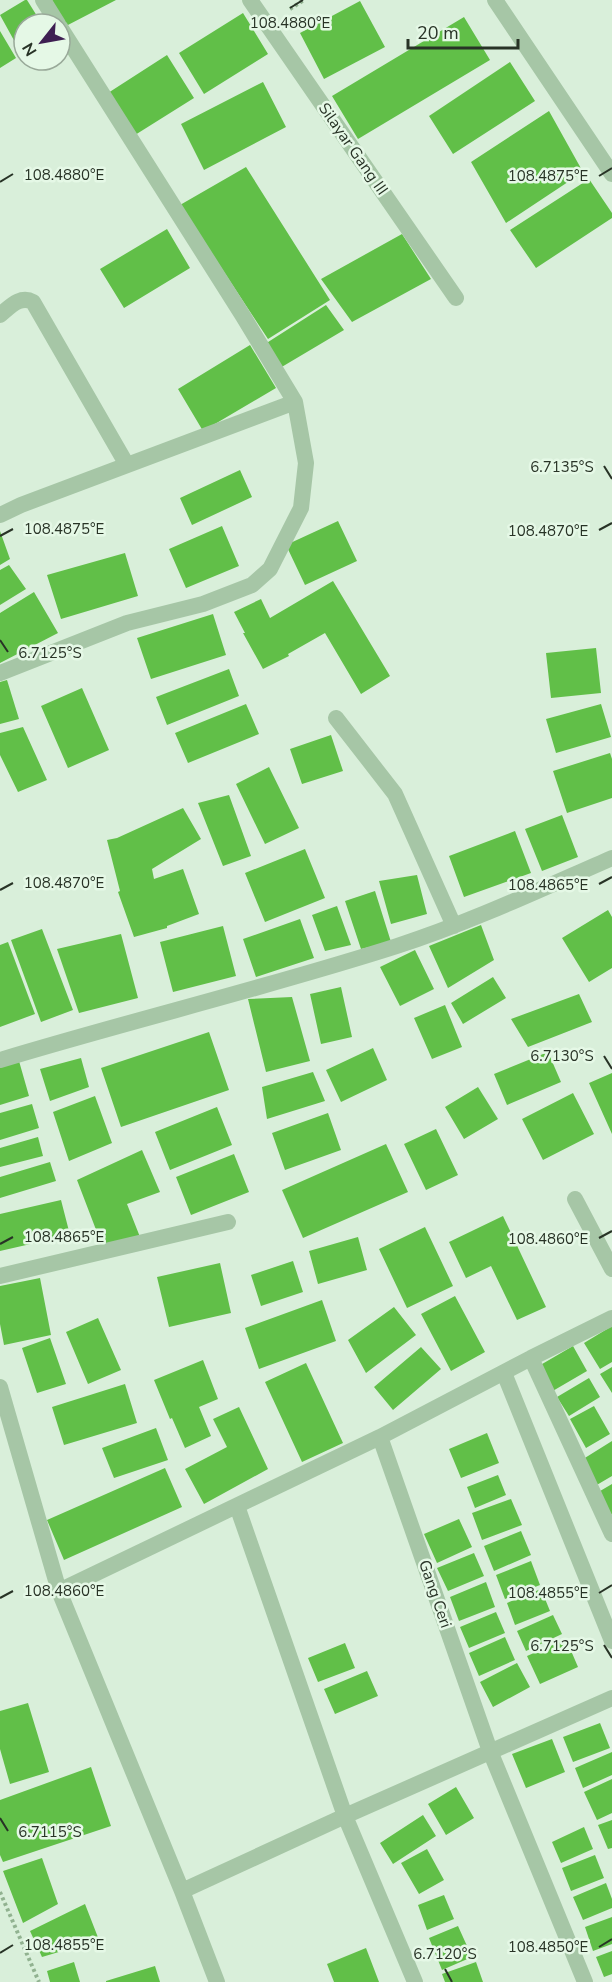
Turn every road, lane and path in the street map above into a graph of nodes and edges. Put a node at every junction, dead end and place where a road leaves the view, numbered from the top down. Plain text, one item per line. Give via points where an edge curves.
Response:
1 (250, 0) edge
2 (495, 0) edge
3 (72, 46) edge
4 (612, 174) edge
5 (456, 298) dead end
6 (0, 315) edge
7 (295, 402) junction
8 (127, 465) junction
9 (0, 515) edge
10 (0, 673) edge
11 (336, 718) dead end
12 (612, 858) edge
13 (454, 926) junction
14 (0, 1060) edge
15 (576, 1199) dead end
16 (228, 1222) dead end
17 (612, 1269) edge
18 (0, 1276) edge
19 (612, 1318) edge
20 (531, 1358) junction
21 (504, 1373) junction
22 (0, 1387) edge
23 (380, 1437) junction
24 (237, 1506) junction
25 (612, 1534) edge
26 (59, 1590) junction
27 (612, 1641) edge
28 (612, 1698) edge
29 (490, 1751) junction
30 (345, 1816) junction
31 (182, 1891) junction
32 (0, 1892) edge
33 (39, 1982) edge
34 (217, 1982) edge
35 (416, 1982) edge
36 (585, 1982) edge

1 - 5 street, Silayar Gang III
2 - 4 street
3 - 7 street
6 - 8 street via 18,301 33,302
7 - 8 street
7 - 10 street via 306,463 301,508 270,568 252,585 203,604 127,624
8 - 9 street
11 - 13 street via 395,794
12 - 13 street
13 - 14 street via 271,984
15 - 17 street
16 - 18 street
19 - 20 street
20 - 21 street
20 - 25 street
21 - 23 street
21 - 27 street
22 - 26 street
23 - 24 street
23 - 29 street, Gang Ceri
24 - 26 street
24 - 30 street
26 - 31 street
28 - 29 street
29 - 30 street
29 - 36 street, Gang Ceri
30 - 31 street
30 - 35 street
31 - 34 street
32 - 33 path

